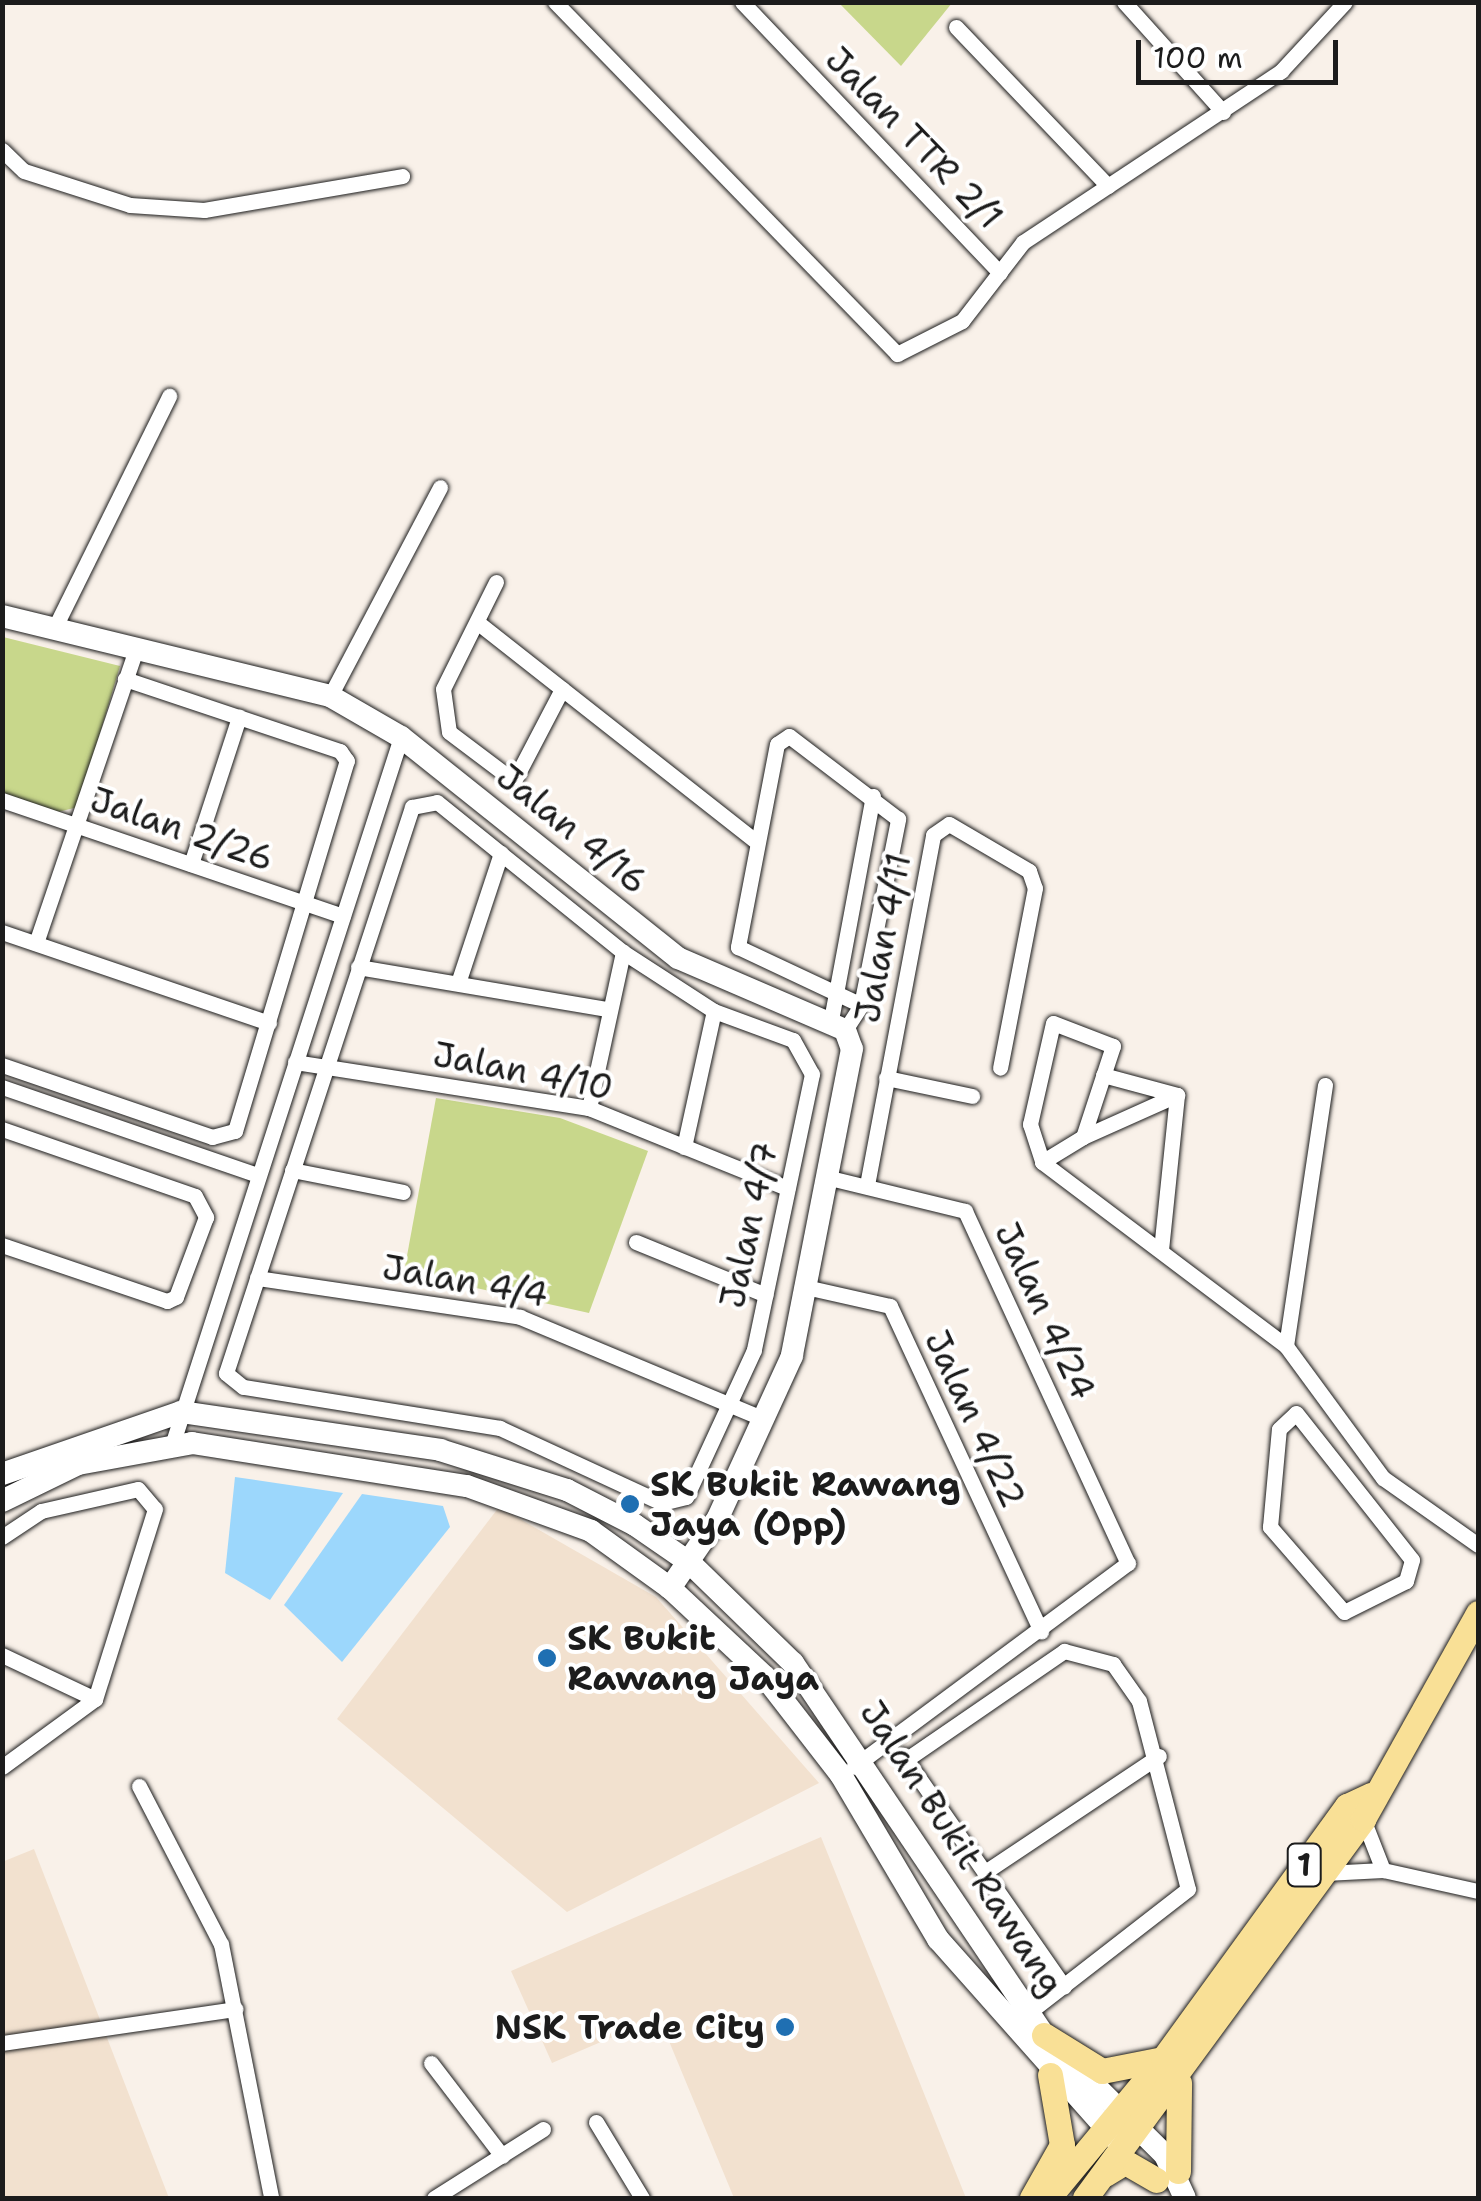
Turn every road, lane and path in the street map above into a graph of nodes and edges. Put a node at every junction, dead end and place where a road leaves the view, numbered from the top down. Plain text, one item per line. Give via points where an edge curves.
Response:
1 (555, 2) edge
2 (742, 2) edge
3 (1124, 2) edge
4 (1320, 2) edge
5 (1345, 2) edge
6 (1333, 17) junction
7 (956, 27) dead end
8 (1223, 112) junction
9 (2, 150) edge
10 (402, 176) dead end
11 (1108, 186) junction
12 (1000, 273) junction
13 (169, 396) dead end
14 (440, 487) dead end
15 (496, 582) dead end
16 (2, 616) edge
17 (477, 622) junction
18 (55, 628) junction
19 (137, 646) junction
20 (125, 680) junction
21 (562, 689) junction
22 (330, 696) junction
23 (238, 717) junction
24 (401, 738) junction
25 (873, 796) junction
26 (2, 800) edge
27 (76, 824) junction
28 (756, 842) junction
29 (501, 854) junction
30 (191, 864) junction
31 (307, 903) junction
32 (343, 916) junction
33 (629, 920) junction
34 (2, 932) edge
35 (36, 944) junction
36 (618, 947) junction
37 (358, 968) junction
38 (458, 983) junction
39 (836, 995) junction
40 (861, 1005) junction
41 (606, 1009) junction
42 (714, 1011) junction
43 (269, 1023) junction
44 (838, 1025) junction
45 (296, 1062) junction
46 (2, 1065) edge
47 (326, 1066) junction
48 (1000, 1068) dead end
49 (1103, 1075) junction
50 (886, 1078) junction
51 (1325, 1085) dead end
52 (2, 1087) edge
53 (1177, 1095) junction
54 (972, 1096) dead end
55 (588, 1108) junction
56 (2, 1129) edge
57 (1083, 1137) junction
58 (684, 1147) junction
59 (1042, 1162) junction
60 (292, 1170) junction
61 (258, 1176) junction
62 (830, 1178) junction
63 (866, 1186) junction
64 (787, 1188) junction
65 (403, 1192) dead end
66 (636, 1242) dead end
67 (2, 1245) edge
68 (1161, 1250) junction
69 (257, 1278) junction
70 (810, 1288) junction
71 (766, 1295) junction
72 (1286, 1346) junction
73 (730, 1404) junction
74 (182, 1412) junction
75 (764, 1419) junction
76 (173, 1442) junction
77 (2, 1474) edge
78 (1383, 1478) junction
79 (1362, 1496) junction
80 (2, 1501) edge
81 (2, 1537) edge
82 (1478, 1545) edge
83 (690, 1562) junction
84 (670, 1588) junction
85 (1478, 1613) edge
86 (1041, 1632) junction
87 (2, 1655) edge
88 (96, 1699) junction
89 (892, 1739) junction
90 (1159, 1756) junction
91 (864, 1759) junction
92 (906, 1759) junction
93 (2, 1767) edge
94 (841, 1775) junction
95 (140, 1786) dead end
96 (1367, 1807) junction
97 (1383, 1870) junction
98 (984, 1872) junction
99 (1322, 1875) junction
100 (1478, 1891) edge
101 (954, 1903) junction
102 (950, 1954) junction
103 (1064, 1986) junction
104 (236, 2009) junction
105 (1028, 2013) junction
106 (1044, 2036) junction
107 (2, 2043) edge
108 (431, 2063) dead end
109 (1174, 2064) junction
110 (1050, 2075) junction
111 (596, 2122) dead end
112 (1111, 2123) junction
113 (544, 2129) dead end
114 (1133, 2140) junction
115 (502, 2156) junction
116 (1102, 2176) junction
117 (1165, 2183) edge
118 (272, 2197) edge
119 (638, 2197) edge
120 (434, 2198) edge
121 (1032, 2198) edge
122 (1048, 2198) edge
123 (1085, 2198) edge
124 (1185, 2198) edge

1 - 12 street via 887,350 908,353 962,321
2 - 12 street, Jalan TTR 2/1
3 - 8 street
4 - 6 street
5 - 6 street
6 - 8 street
7 - 11 street
8 - 11 street
9 - 10 street via 24,172 130,205 204,210
11 - 12 street via 1035,233
13 - 18 street
14 - 22 street
15 - 17 street
16 - 18 street, Jalan 4/16
17 - 21 street
17 - 21 street via 440,704 449,732 502,780 522,774
18 - 19 street, Jalan 4/16
19 - 20 street
19 - 22 street, Jalan 4/16
20 - 23 street
20 - 27 street
21 - 28 street
22 - 24 street, Jalan 4/16
23 - 30 street
23 - 31 street via 340,750 347,761
24 - 32 street
24 - 33 street, Jalan 4/16
25 - 28 street via 800,740 776,744
25 - 39 street
25 - 40 street via 898,819
26 - 27 street, Jalan 2/26
27 - 30 street, Jalan 2/26
27 - 35 street
28 - 39 street via 740,950
29 - 36 street
29 - 37 street via 437,802 412,807
29 - 38 street
30 - 31 street, Jalan 2/26
31 - 32 street, Jalan 2/26
31 - 43 street
32 - 45 street
33 - 36 street
33 - 44 street, Jalan 4/16 via 678,958
34 - 35 street
35 - 43 street
36 - 41 street
36 - 42 street
37 - 38 street
37 - 47 street
38 - 41 street
39 - 40 street
39 - 44 street
40 - 44 street
41 - 55 street
42 - 58 street
42 - 64 street, Jalan 4/7 via 793,1040 812,1074
43 - 46 street via 235,1131 212,1138
44 - 62 street via 852,1049
45 - 47 street, Jalan 4/10
45 - 61 street
47 - 55 street, Jalan 4/10
47 - 60 street
48 - 50 street, Jalan 4/11 via 1035,888 1029,871 949,824 933,835
49 - 53 street
49 - 57 street
49 - 59 street via 1113,1046 1053,1023 1030,1124
50 - 54 street
50 - 63 street, Jalan 4/11
51 - 72 street
52 - 61 street
53 - 57 street
53 - 68 street
55 - 58 street, Jalan 4/10
56 - 67 street via 195,1196 206,1217 167,1301
57 - 59 street
58 - 64 street, Jalan 4/10
59 - 68 street
60 - 65 street
60 - 69 street
61 - 74 street
62 - 63 street, Jalan 4/24
62 - 70 street
63 - 86 street, Jalan 4/24 via 965,1211 1128,1563
64 - 71 street, Jalan 4/7
66 - 71 street
68 - 72 street
69 - 73 street, Jalan 4/4 via 520,1317
69 - 73 street, Jalan 4/7 via 226,1373 242,1387 500,1428 662,1503 686,1496
70 - 75 street
70 - 86 street, Jalan 4/22 via 890,1306
71 - 73 street, Jalan 4/7
72 - 78 street
73 - 75 street, Jalan 4/4
74 - 76 street
74 - 77 street, Jalan Bukit Rawang
74 - 83 street, Jalan Bukit Rawang via 486,1462 567,1490
75 - 83 street
76 - 80 street, Jalan Bukit Rawang via 78,1464
76 - 84 street, Jalan Bukit Rawang via 468,1486 591,1531
78 - 79 street
78 - 82 street
79 - 79 street via 1409,1555 1412,1572 1340,1612 1270,1526 1278,1431 1288,1416 1304,1417
81 - 88 street via 41,1511 148,1492 155,1515
83 - 84 street
83 - 91 street, Jalan Bukit Rawang via 793,1663
84 - 94 street, Jalan Bukit Rawang via 764,1677
85 - 96 main road, 1
86 - 89 street
87 - 88 street
88 - 93 street
89 - 91 street
89 - 92 street
90 - 92 street via 1139,1700 1113,1664 1078,1648
90 - 98 street
90 - 103 street via 1188,1889
91 - 94 street
91 - 101 street, Jalan Bukit Rawang
92 - 98 street
94 - 102 street, Jalan Bukit Rawang
95 - 104 street via 221,1944
96 - 97 street
96 - 99 main road, 1
96 - 109 main road, 1 via 1347,1806
97 - 99 street
97 - 100 street
98 - 103 street
99 - 109 main road, 1
101 - 102 street via 960,1928
101 - 105 street, Jalan Bukit Rawang
102 - 110 street, Jalan Bukit Rawang
103 - 105 street
104 - 107 street
104 - 118 street
105 - 106 street, Jalan Bukit Rawang
106 - 109 main road via 1102,2071
106 - 112 street, Jalan Bukit Rawang
108 - 115 street
109 - 112 main road, 1
109 - 114 main road, 1
109 - 117 main road
110 - 112 street, Jalan Bukit Rawang
110 - 121 main road via 1062,2144
111 - 119 street
112 - 114 street, Jalan Bukit Rawang
112 - 122 main road, 1
113 - 115 street
114 - 116 main road, 1
114 - 117 street, Jalan Bukit Rawang
115 - 120 street
116 - 117 main road via 1125,2162
116 - 123 main road, 1
117 - 124 street

